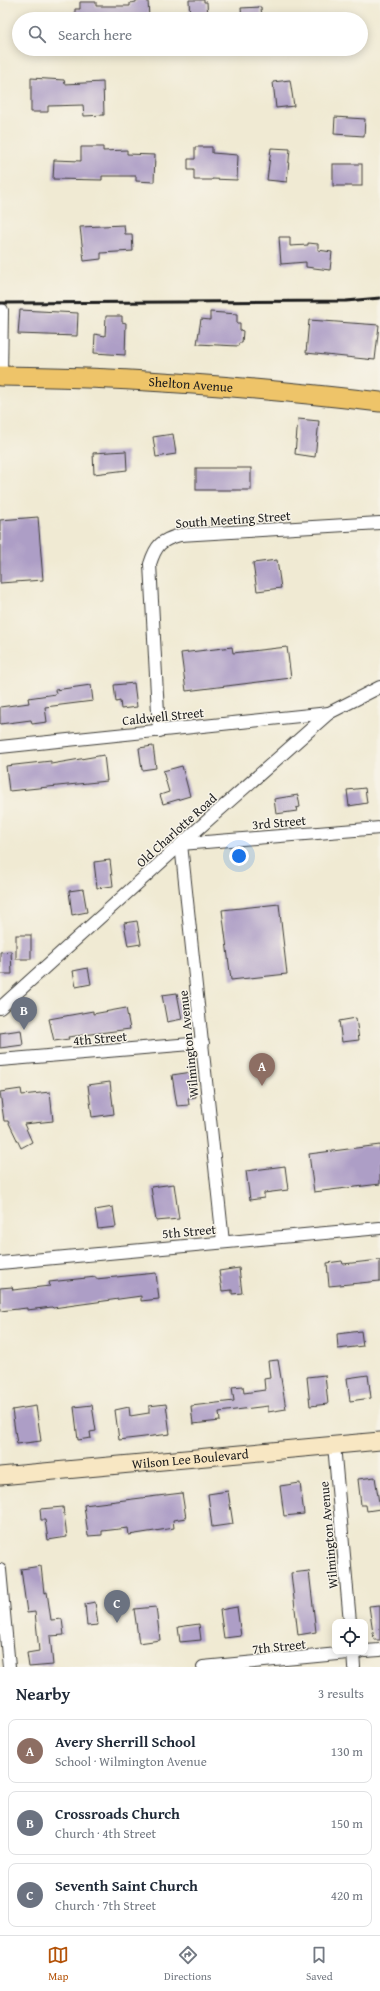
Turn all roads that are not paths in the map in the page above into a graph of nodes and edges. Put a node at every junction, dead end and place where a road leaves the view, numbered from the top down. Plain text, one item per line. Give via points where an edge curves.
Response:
1 (2, 310) dead end
2 (1, 376) edge
3 (380, 402) edge
4 (380, 523) edge
5 (380, 687) edge
6 (329, 713) junction
7 (159, 731) junction
8 (0, 747) edge
9 (380, 828) edge
10 (181, 844) junction
11 (0, 1008) edge
12 (203, 1043) junction
13 (0, 1060) edge
14 (380, 1228) edge
15 (223, 1242) junction
16 (0, 1263) edge
17 (380, 1441) edge
18 (334, 1445) junction
19 (0, 1476) edge
20 (0, 1570) edge
21 (350, 1619) edge
22 (380, 1650) edge
23 (368, 1651) edge
24 (332, 1654) edge
25 (356, 1655) edge
26 (9, 1667) edge
27 (203, 1667) edge
28 (354, 1667) edge

1 - 2 street
2 - 3 main road, Shelton Avenue via 167,382
4 - 7 street, South Meeting Street via 180,535 165,539 155,550 150,564
5 - 6 street, Old Charlotte Road
6 - 7 street, Caldwell Street
6 - 10 street, Old Charlotte Road
7 - 8 street, Caldwell Street
9 - 10 street, 3rd Street
10 - 11 street, Old Charlotte Road
10 - 12 street, Wilmington Avenue
12 - 13 street, 4th Street
12 - 15 street, Wilmington Avenue
14 - 15 street, 5th Street
15 - 16 street, 5th Street
17 - 18 street, Wilson Lee Boulevard
18 - 19 street, Wilson Lee Boulevard
18 - 21 street, Wilmington Avenue
20 - 26 street
22 - 23 street, 7th Street
24 - 27 street, 7th Street
25 - 28 street

